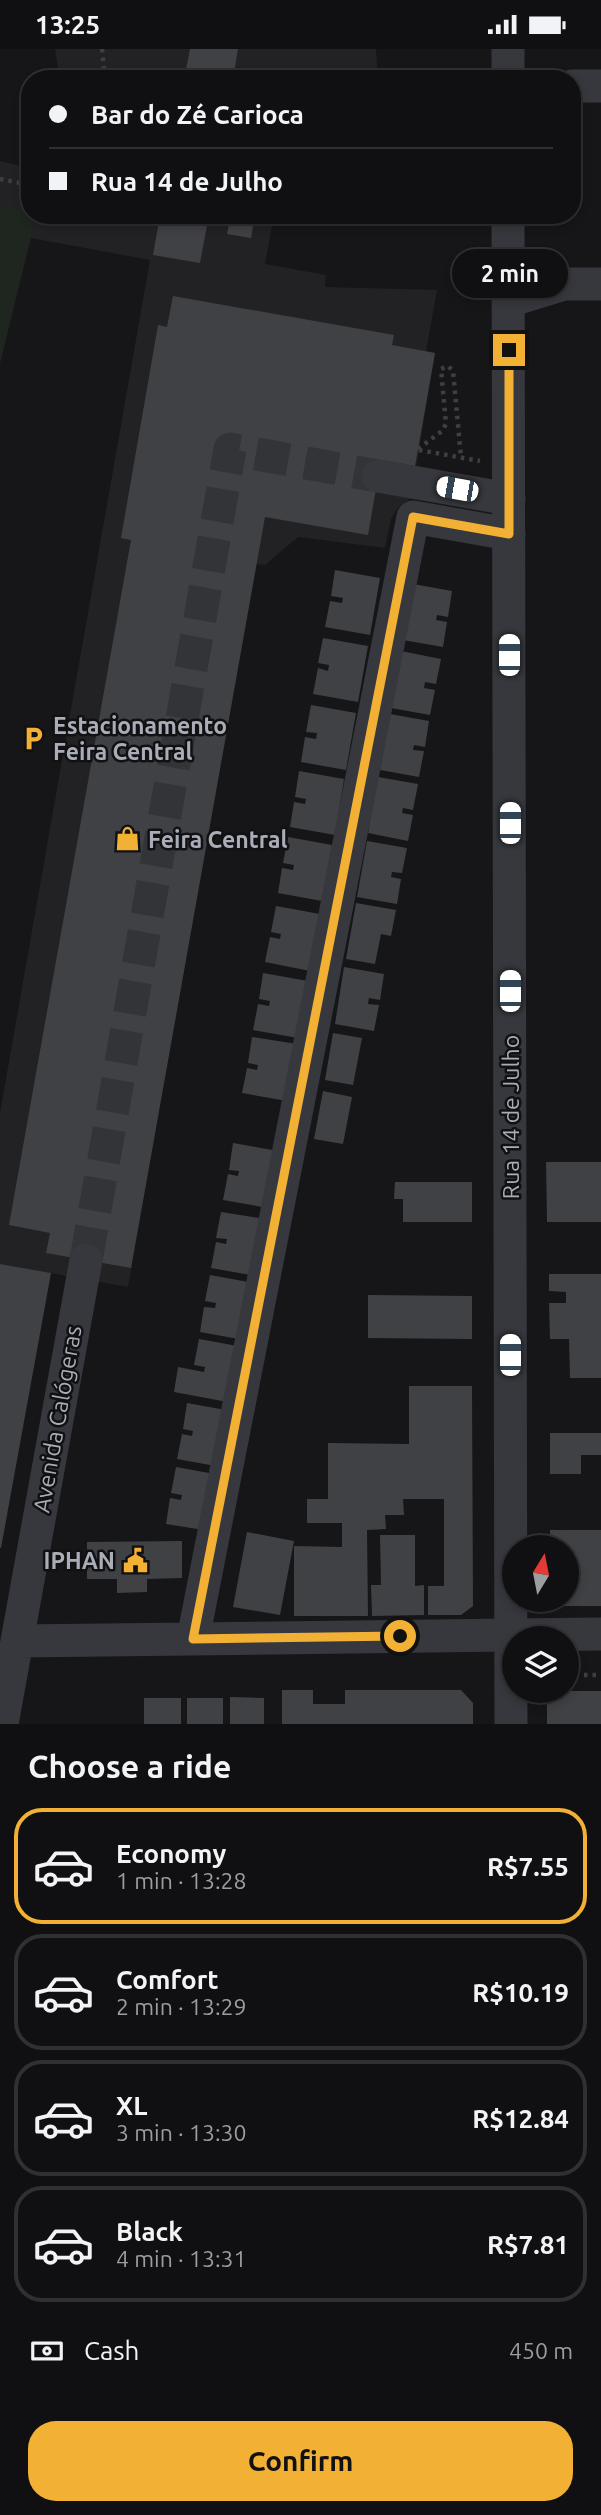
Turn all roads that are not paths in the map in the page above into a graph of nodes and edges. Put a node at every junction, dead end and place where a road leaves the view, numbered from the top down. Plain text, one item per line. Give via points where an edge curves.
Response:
1 (508, 49) edge
2 (508, 70) edge
3 (581, 86) edge
4 (601, 86) edge
5 (508, 224) edge
6 (601, 284) edge
7 (509, 300) junction
8 (379, 476) tunnel mouth
9 (509, 499) junction
10 (509, 534) junction
11 (85, 1270) tunnel mouth
12 (511, 1626) edge
13 (579, 1634) edge
14 (601, 1634) edge
15 (502, 1635) edge
16 (193, 1639) junction
17 (17, 1641) junction
18 (511, 1703) edge
19 (2, 1724) edge
20 (511, 1724) edge

1 - 2 street
3 - 4 street
5 - 7 street, Rua 14 de Julho
6 - 7 street via 564,284
7 - 9 street, Rua 14 de Julho
8 - 9 street
9 - 10 street, Rua 14 de Julho
10 - 12 street, Rua 14 de Julho
10 - 16 street via 413,517
11 - 17 street, Avenida Calógeras
13 - 14 street
15 - 16 street
16 - 17 street
17 - 19 street, Avenida Calógeras
18 - 20 street, Rua 14 de Julho

